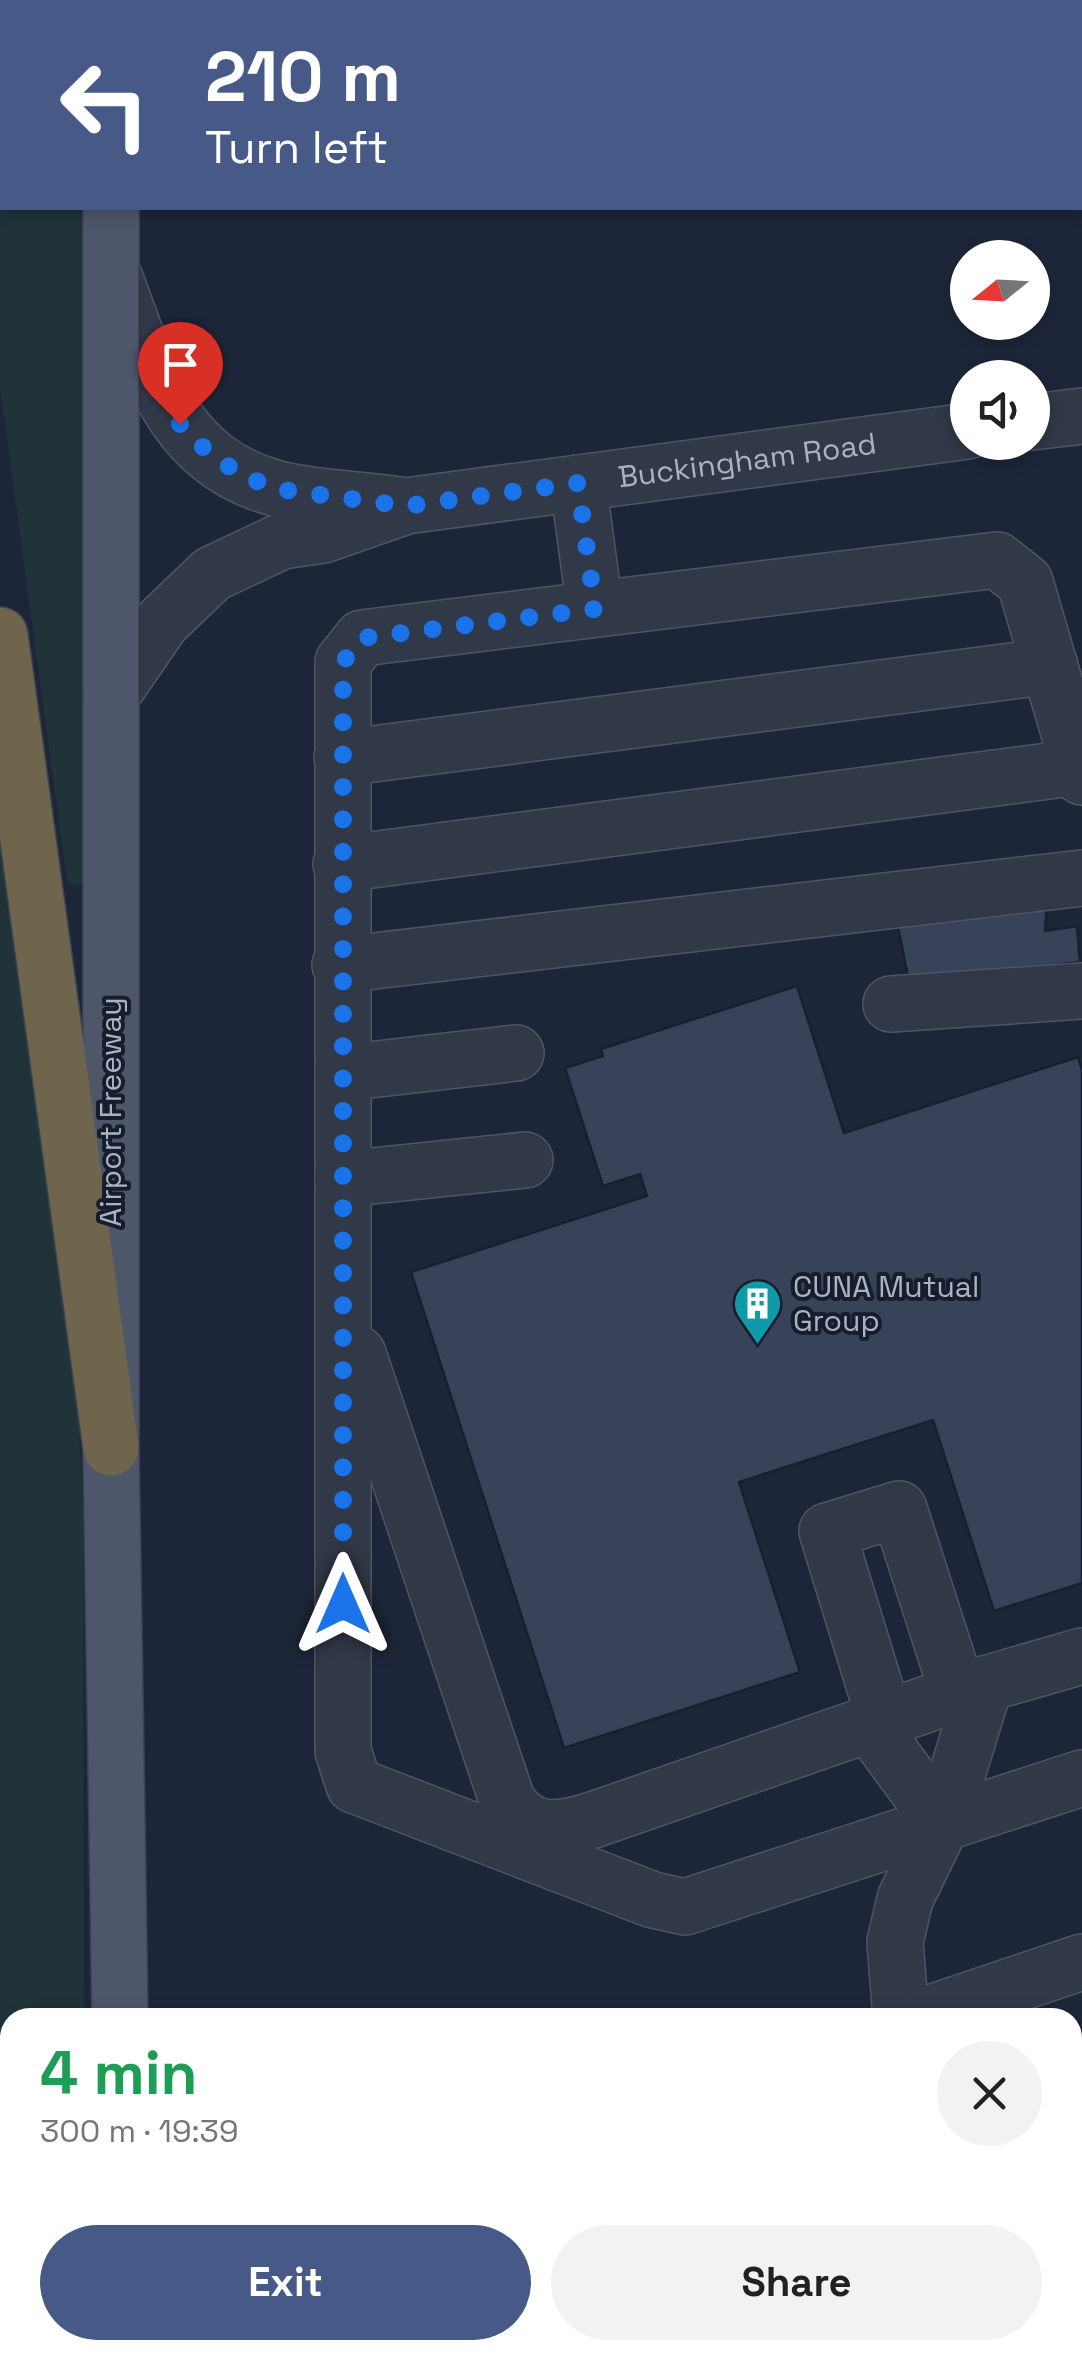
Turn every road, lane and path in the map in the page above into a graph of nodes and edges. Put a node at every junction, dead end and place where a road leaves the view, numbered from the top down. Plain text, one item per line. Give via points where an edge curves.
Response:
1 (111, 210) edge
2 (114, 276) junction
3 (1082, 416) edge
4 (1050, 420) edge
5 (950, 433) edge
6 (578, 483) junction
7 (406, 506) junction
8 (595, 609) junction
9 (0, 635) edge
10 (1050, 666) junction
11 (111, 696) junction
12 (342, 758) junction
13 (1081, 772) edge
14 (341, 864) junction
15 (1082, 878) edge
16 (340, 965) junction
17 (1082, 992) edge
18 (891, 1004) dead end
19 (516, 1053) dead end
20 (343, 1073) junction
21 (526, 1160) dead end
22 (343, 1179) junction
23 (343, 1309) junction
24 (112, 1448) junction
25 (1082, 1656) edge
26 (971, 1688) junction
27 (878, 1723) junction
28 (1082, 1778) edge
29 (942, 1823) junction
30 (1082, 1962) edge
31 (120, 2008) edge
32 (900, 2008) edge
33 (946, 2008) edge

1 - 2 main road, Airport Freeway
2 - 7 street, Buckingham Road via 162,403 199,444 239,474 277,489
2 - 11 main road, Airport Freeway
3 - 4 street
5 - 6 street, Buckingham Road
6 - 7 street, Buckingham Road
6 - 8 street
7 - 11 street, Buckingham Road via 282,541 212,574 162,622
8 - 10 street via 997,560 1025,582
8 - 12 street via 362,638 343,662
9 - 24 highway
10 - 12 street
10 - 13 street
11 - 24 main road, Airport Freeway
12 - 14 street
13 - 14 street
14 - 16 street
15 - 16 street
16 - 20 street
17 - 18 street
19 - 20 street
20 - 22 street
21 - 22 street
22 - 23 street
23 - 27 street via 517,1817 534,1828 568,1828
23 - 29 street via 343,1752 354,1785 636,1894 686,1907
24 - 31 main road, Airport Freeway
25 - 26 street
26 - 27 street
26 - 27 street via 900,1509 828,1531
26 - 29 street
27 - 29 street
28 - 29 street
29 - 32 street via 905,1899 896,1942
30 - 33 street

